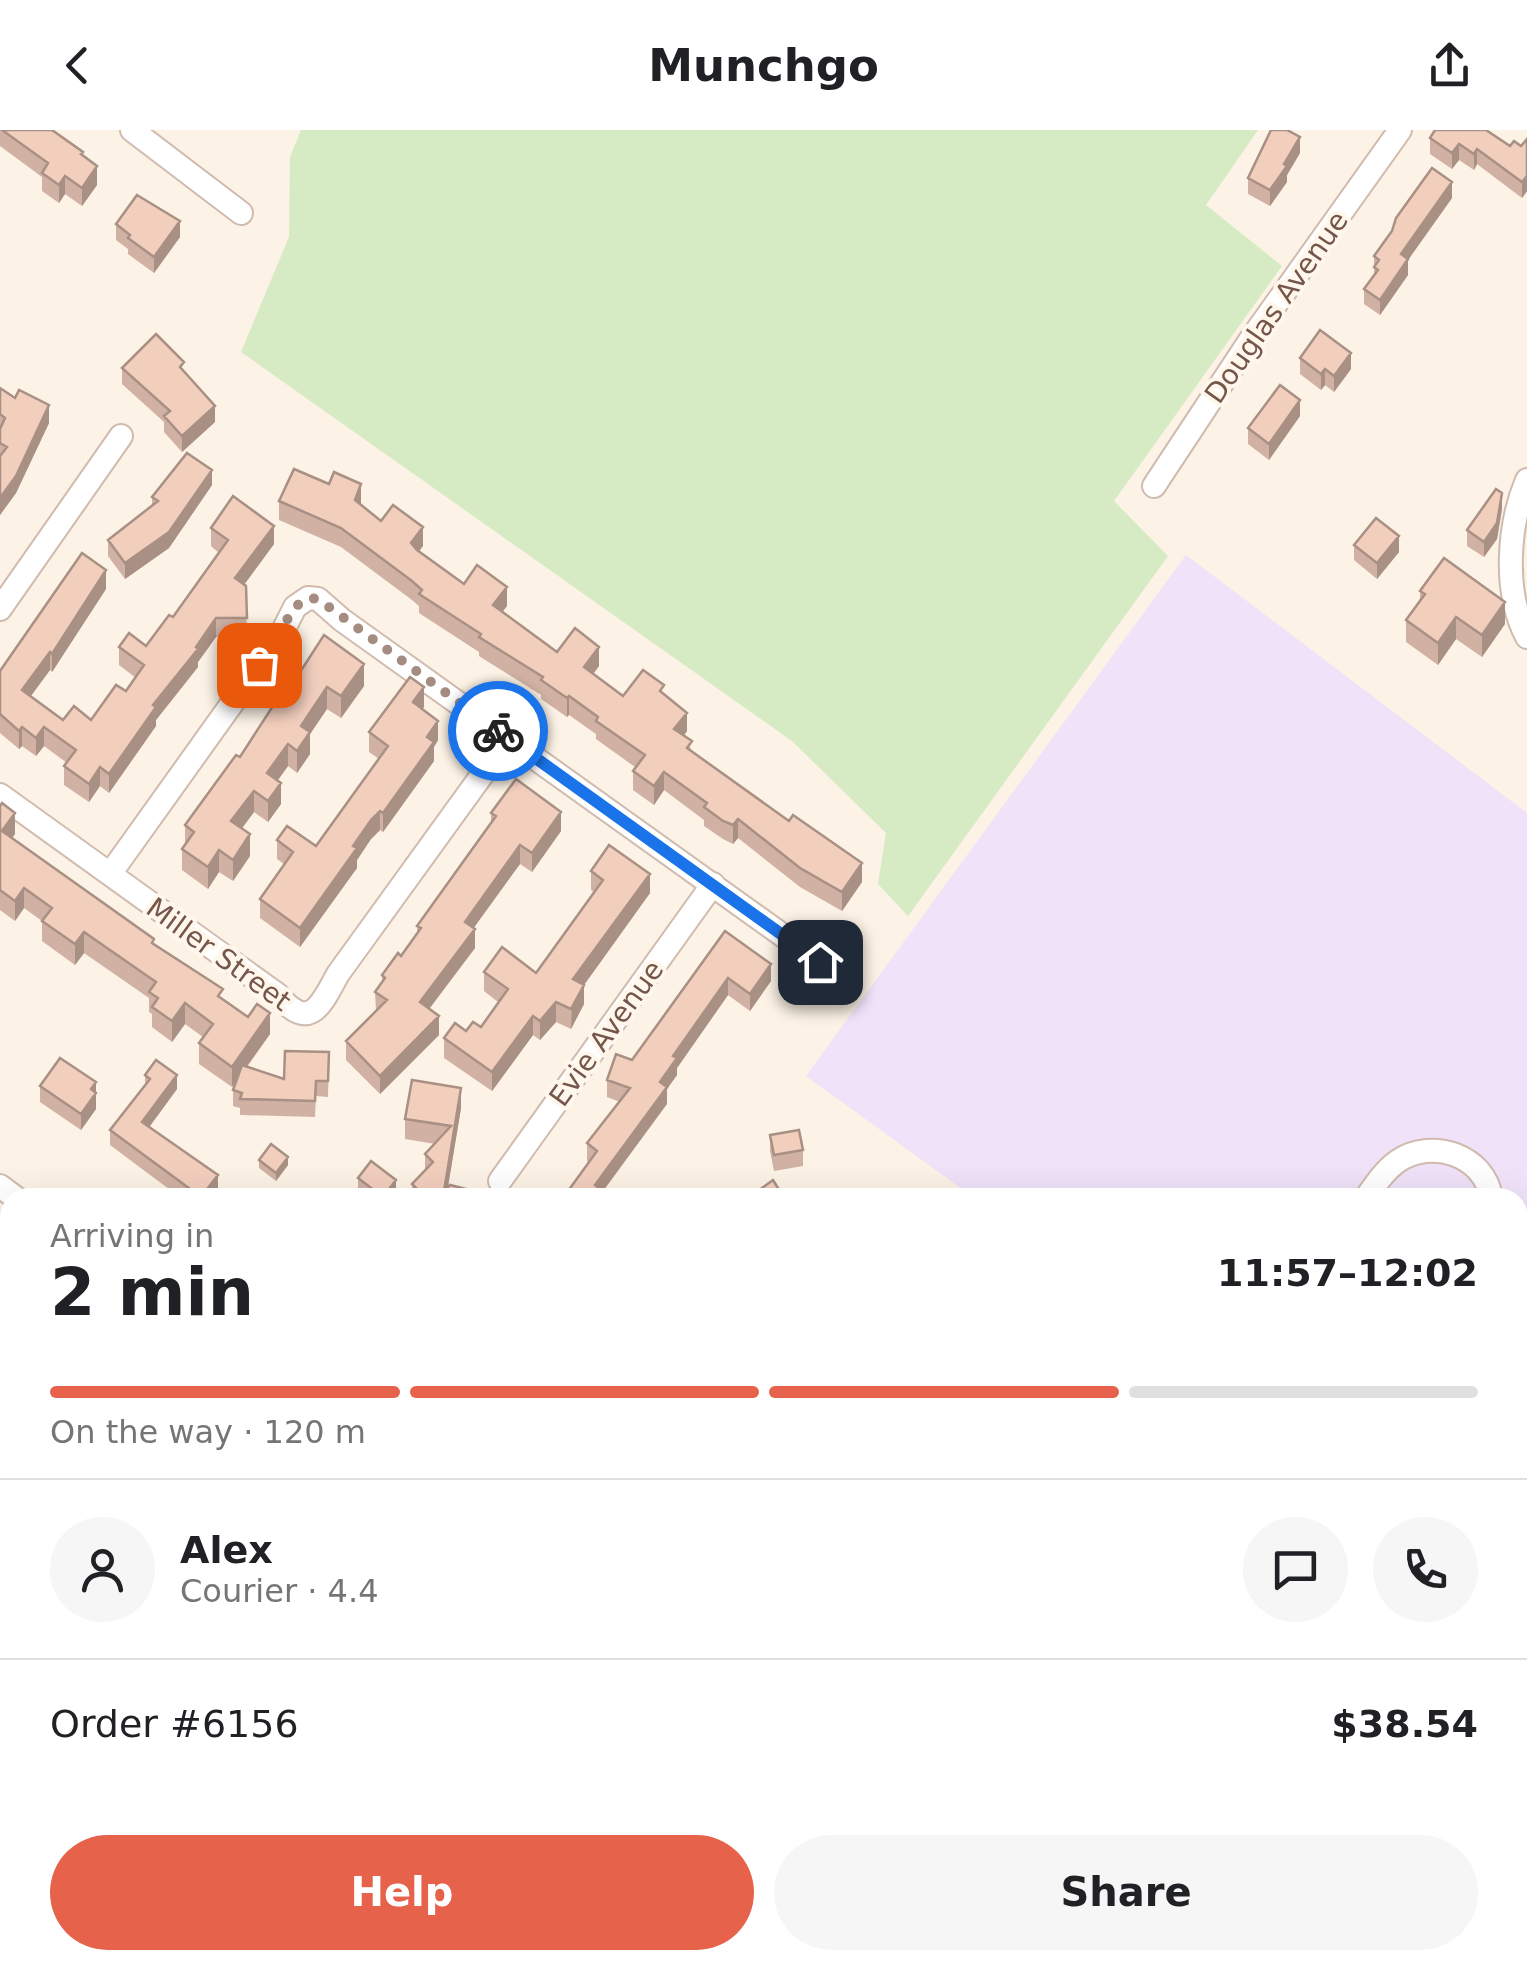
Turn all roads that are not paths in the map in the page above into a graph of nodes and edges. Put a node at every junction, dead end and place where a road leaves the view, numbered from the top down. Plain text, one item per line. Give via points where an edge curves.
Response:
1 (132, 130) edge
2 (1400, 130) edge
3 (240, 213) dead end
4 (121, 436) dead end
5 (1527, 480) edge
6 (1154, 486) dead end
7 (0, 608) edge
8 (1527, 637) edge
9 (508, 739) junction
10 (0, 795) edge
11 (110, 874) junction
12 (713, 884) junction
13 (820, 962) dead end
14 (500, 1181) dead end
15 (1374, 1188) edge
16 (1490, 1188) edge

1 - 3 street
2 - 6 street, Douglas Avenue
4 - 7 street
5 - 8 street via 1510,533 1518,613
9 - 11 street, Miller Street via 310,1014 288,1006
9 - 11 street via 308,598 295,607
9 - 12 street
10 - 11 street, Miller Street
12 - 13 street
12 - 14 street, Evie Avenue
15 - 16 street via 1396,1162 1436,1150 1479,1168

